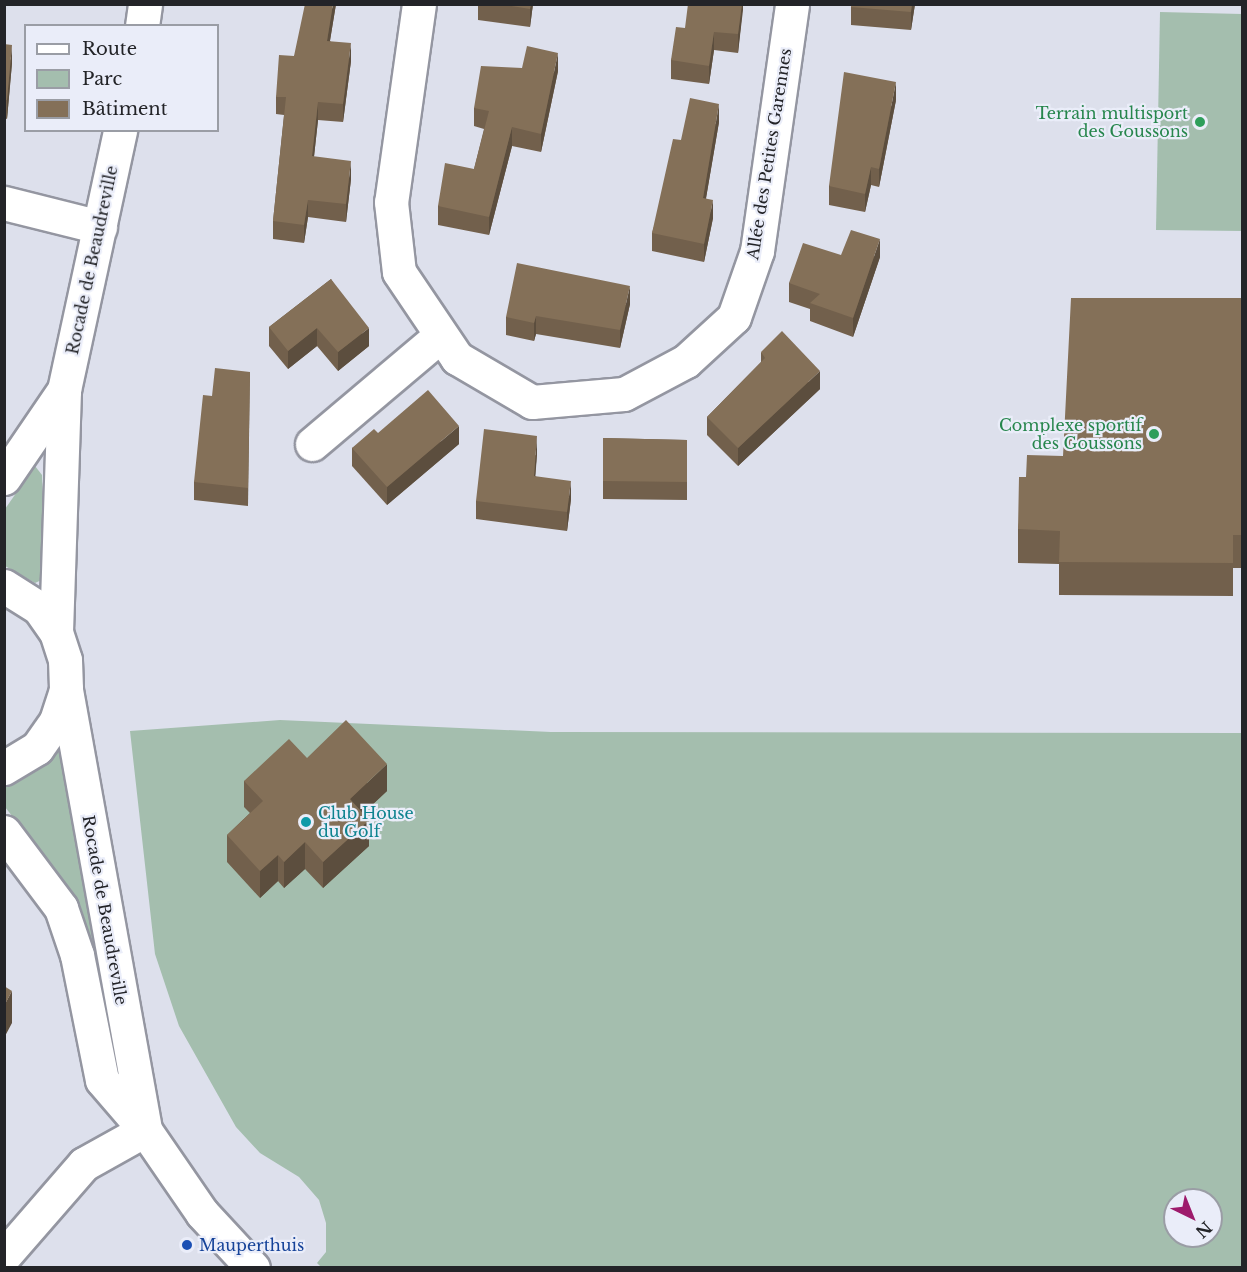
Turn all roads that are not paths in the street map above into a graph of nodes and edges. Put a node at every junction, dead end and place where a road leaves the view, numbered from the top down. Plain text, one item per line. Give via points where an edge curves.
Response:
1 (145, 4) edge
2 (418, 4) edge
3 (792, 4) edge
4 (142, 24) edge
5 (120, 132) edge
6 (4, 203) edge
7 (100, 227) junction
8 (440, 336) junction
9 (64, 390) junction
10 (312, 444) dead end
11 (4, 478) edge
12 (4, 586) edge
13 (56, 632) junction
14 (66, 690) junction
15 (4, 768) edge
16 (4, 832) edge
17 (145, 1130) junction
18 (4, 1256) edge
19 (253, 1268) edge

1 - 4 street
2 - 8 street, Allée des Petites Garennes via 391,202 399,272
3 - 8 street, Allée des Petites Garennes via 757,251 734,317 686,362 624,394 532,402 457,358
5 - 7 street, Rocade de Beaudreville
6 - 7 street
7 - 9 street, Rocade de Beaudreville
8 - 10 street
9 - 11 street, Rocade de Beaudreville
9 - 13 street, Rocade de Beaudreville
12 - 13 street via 39,608
13 - 14 street via 65,660
14 - 15 street via 56,721 37,748
14 - 17 street, Rocade de Beaudreville
16 - 17 street, Rocade de Beaudreville via 62,908 78,955 102,1080
17 - 18 street via 84,1164
17 - 19 street, Rocade de Beaudreville via 170,1173

